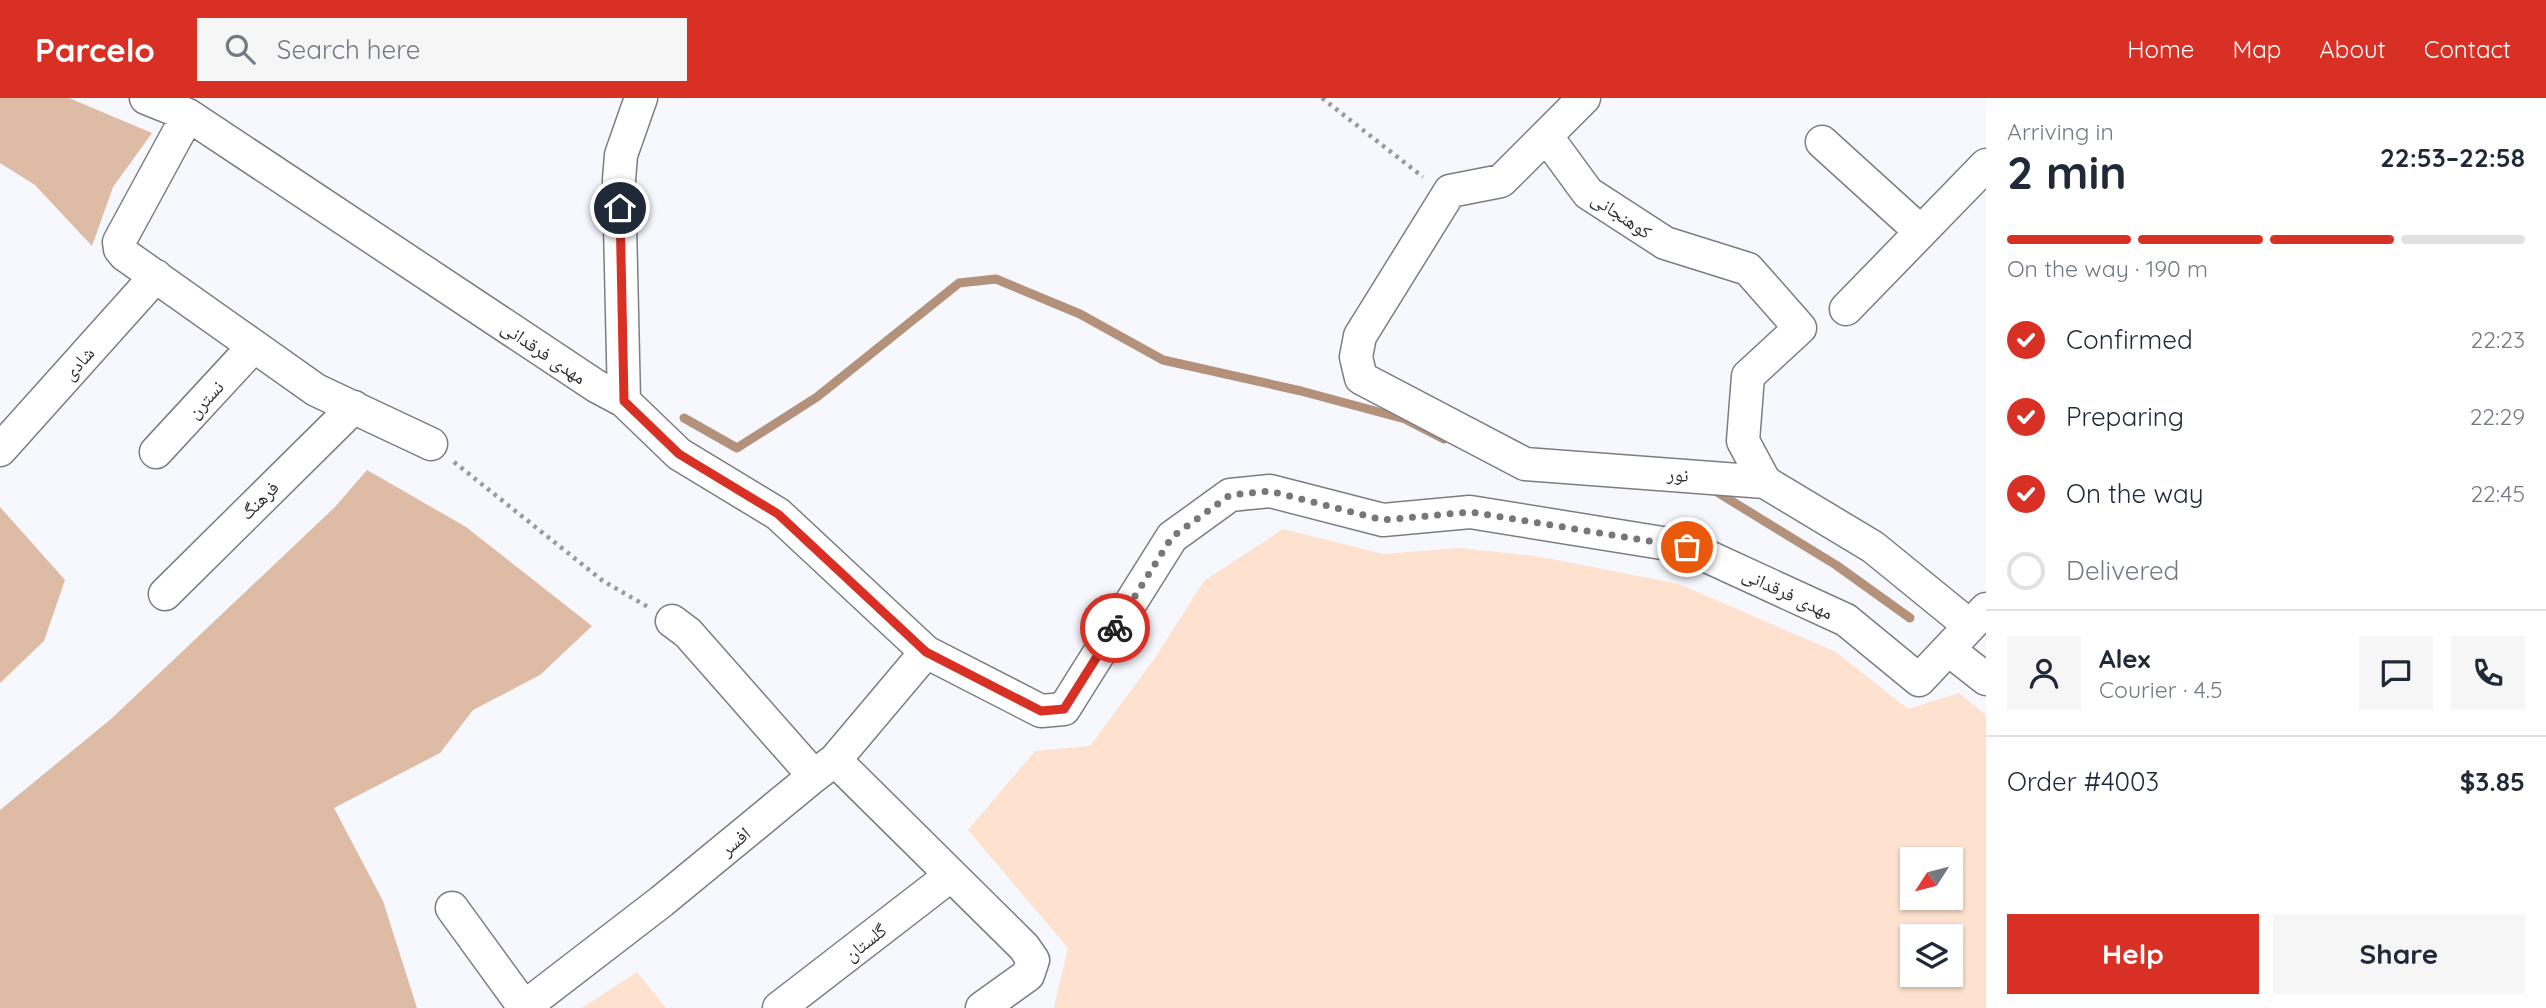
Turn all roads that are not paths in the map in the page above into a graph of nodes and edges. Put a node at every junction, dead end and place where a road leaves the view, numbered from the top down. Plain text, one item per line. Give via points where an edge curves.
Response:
1 (146, 98) edge
2 (641, 98) edge
3 (1584, 98) edge
4 (188, 115) junction
5 (1547, 137) junction
6 (1822, 142) dead end
7 (1986, 165) edge
8 (1920, 231) junction
9 (156, 276) junction
10 (1846, 309) dead end
11 (254, 346) junction
12 (624, 401) junction
13 (354, 407) junction
14 (431, 444) road end
15 (2, 445) edge
16 (156, 452) dead end
17 (1765, 482) junction
18 (165, 594) dead end
19 (1978, 617) edge
20 (672, 621) road end
21 (1949, 650) junction
22 (926, 652) junction
23 (1986, 679) edge
24 (825, 768) junction
25 (950, 876) junction
26 (452, 908) dead end
27 (523, 1008) edge
28 (779, 1008) edge
29 (982, 1008) edge

1 - 4 street, مهدی فرقدانی
2 - 12 street via 621,155 619,180
3 - 5 street
4 - 9 street via 119,242 125,255
4 - 12 street, مهدی فرقدانی
5 - 17 street, کوهنجانی via 1588,193 1665,243 1748,269 1800,328 1748,376 1743,441
5 - 17 street, نور via 1501,181 1450,191 1360,336 1356,357 1361,378 1525,464
6 - 8 street
7 - 8 street
8 - 10 street
9 - 11 street
9 - 15 street, شادی
11 - 13 street via 316,390
11 - 16 street, نسترن
12 - 22 street, مهدی فرقدانی via 679,454 778,514
13 - 14 street
13 - 18 street, فرهنگ
17 - 19 street, نور
19 - 21 street
20 - 24 street
21 - 22 street, مهدی فرقدانی via 1919,680 1846,620 1687,547 1470,512 1383,520 1270,491 1230,495 1172,537 1064,709 1041,711
21 - 23 street
22 - 24 street, افسر
24 - 25 street
24 - 27 street, افسر
25 - 28 street, گلستان
25 - 29 street via 1033,960 1028,975
26 - 27 street

